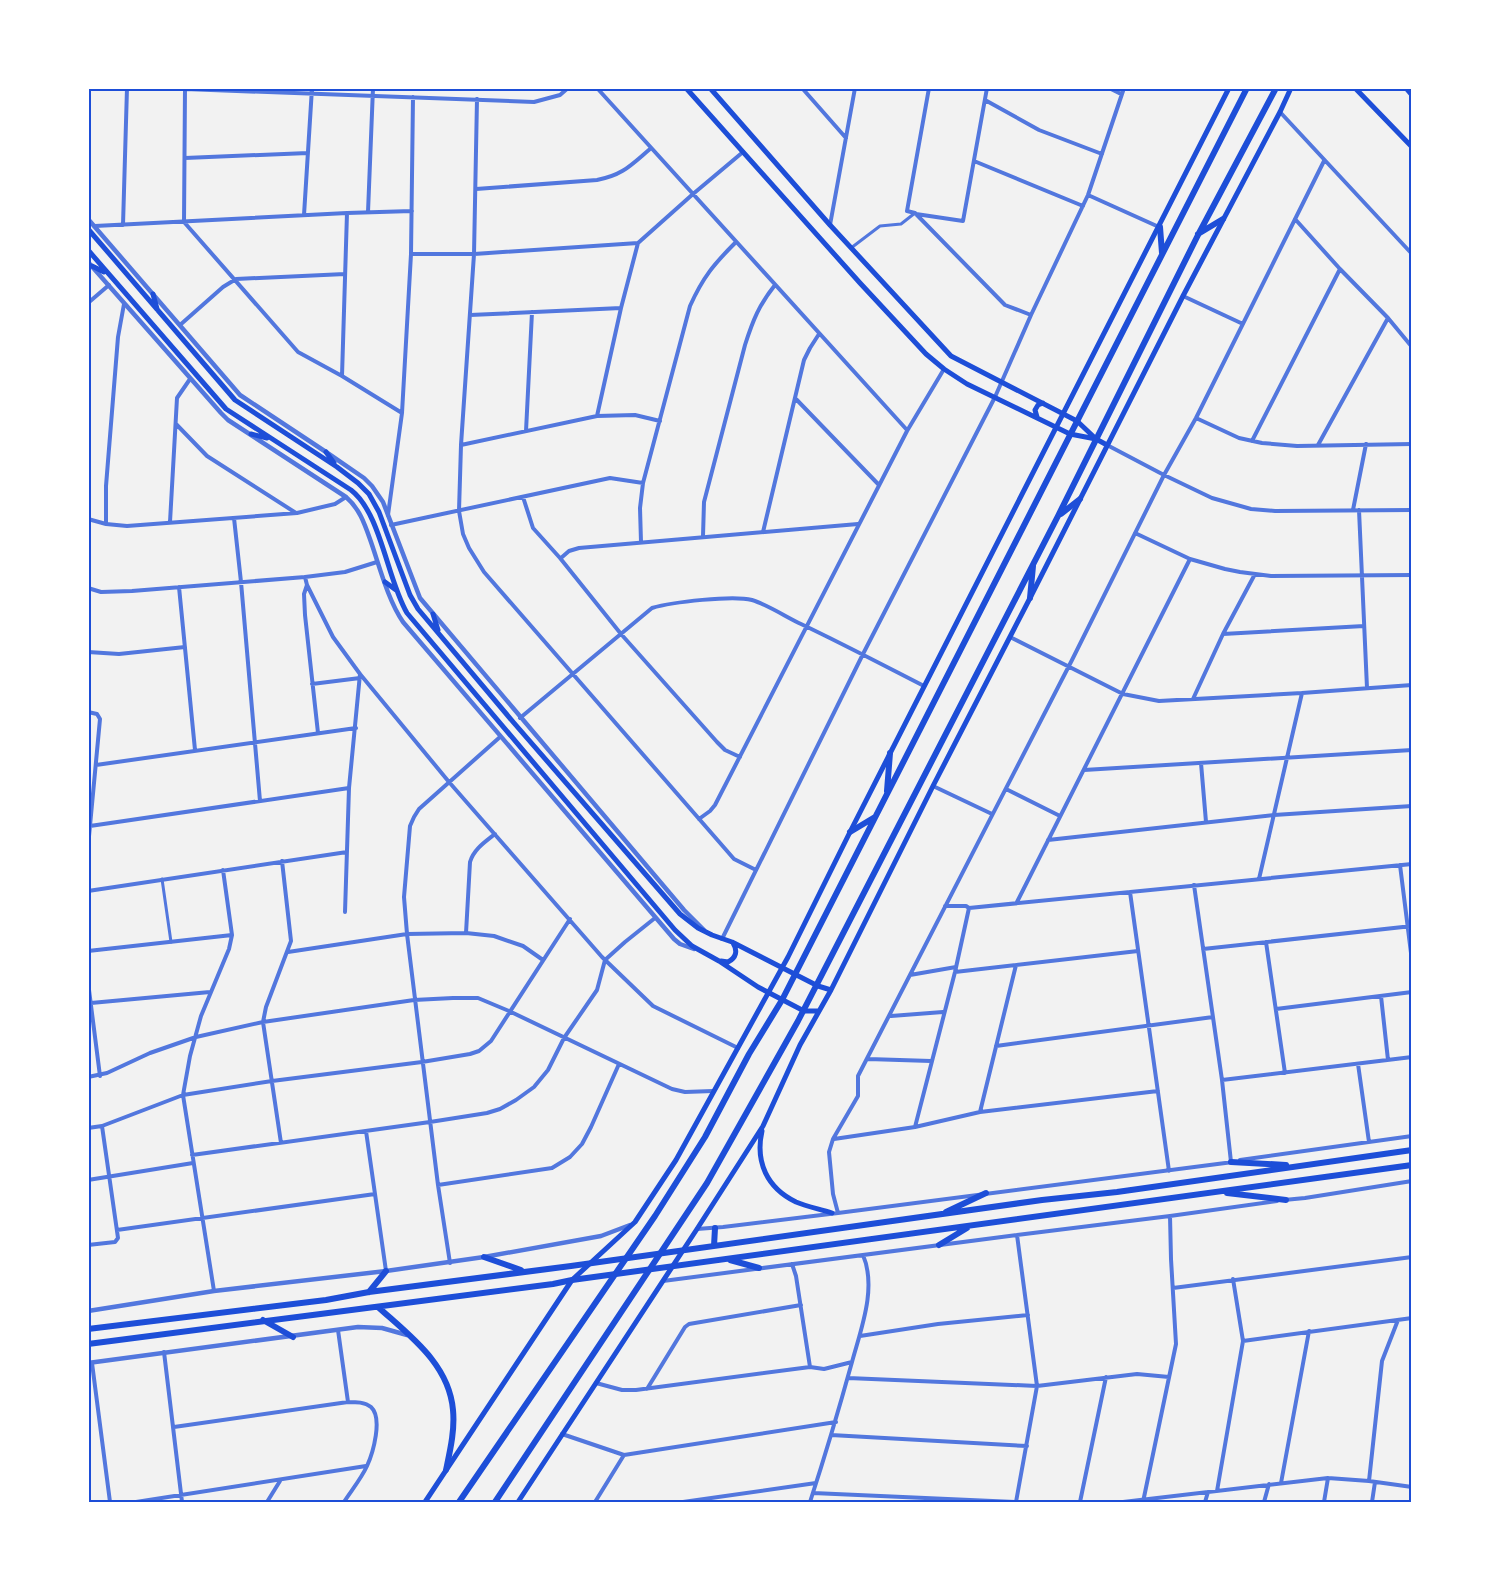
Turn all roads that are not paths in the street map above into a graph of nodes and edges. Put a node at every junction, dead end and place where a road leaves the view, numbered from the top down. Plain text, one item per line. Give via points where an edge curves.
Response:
1 (127, 88) edge
2 (373, 88) edge
3 (568, 88) edge
4 (597, 88) edge
5 (686, 88) edge
6 (710, 88) edge
7 (810, 88) edge
8 (855, 88) edge
9 (929, 88) edge
10 (987, 88) edge
11 (1109, 88) edge
12 (1124, 88) edge
13 (1229, 88) edge
14 (1247, 88) edge
15 (1276, 88) edge
16 (1291, 88) edge
17 (1355, 88) edge
18 (1406, 88) edge
19 (185, 89) edge
20 (249, 90) edge
21 (804, 90) edge
22 (312, 91) edge
23 (1121, 94) junction
24 (1412, 95) edge
25 (373, 96) junction
26 (413, 97) junction
27 (477, 99) junction
28 (985, 100) junction
29 (1280, 112) junction
30 (846, 139) junction
31 (1412, 147) edge
32 (650, 149) junction
33 (743, 152) junction
34 (308, 153) junction
35 (1102, 154) junction
36 (184, 158) junction
37 (974, 161) junction
38 (1324, 161) junction
39 (476, 189) junction
40 (693, 194) junction
41 (1088, 195) junction
42 (1083, 206) junction
43 (412, 211) junction
44 (368, 212) junction
45 (347, 213) junction
46 (915, 213) junction
47 (304, 215) junction
48 (88, 219) edge
49 (1222, 219) junction
50 (1294, 219) junction
51 (184, 222) junction
52 (123, 225) junction
53 (830, 225) junction
54 (95, 226) junction
55 (1160, 227) junction
56 (88, 229) edge
57 (1198, 235) junction
58 (736, 242) junction
59 (639, 243) junction
60 (851, 248) junction
61 (88, 250) edge
62 (411, 254) junction
63 (474, 254) junction
64 (1162, 254) junction
65 (1412, 254) edge
66 (90, 264) edge
67 (1340, 269) junction
68 (108, 273) junction
69 (345, 274) junction
70 (236, 279) junction
71 (109, 285) junction
72 (775, 285) junction
73 (153, 294) junction
74 (1183, 296) junction
75 (88, 303) edge
76 (124, 303) junction
77 (621, 308) junction
78 (158, 311) junction
79 (532, 312) junction
80 (470, 315) junction
81 (1031, 315) junction
82 (1388, 318) junction
83 (1242, 324) junction
84 (179, 325) junction
85 (819, 334) junction
86 (1412, 347) edge
87 (944, 369) junction
88 (342, 376) junction
89 (190, 380) junction
90 (1002, 382) junction
91 (995, 397) junction
92 (795, 398) junction
93 (1043, 403) junction
94 (402, 413) junction
95 (1063, 413) junction
96 (597, 416) junction
97 (1037, 417) junction
98 (1196, 418) junction
99 (660, 421) junction
100 (1077, 421) junction
101 (176, 424) junction
102 (1056, 427) junction
103 (907, 430) junction
104 (526, 431) junction
105 (251, 434) junction
106 (1070, 434) junction
107 (270, 438) junction
108 (1096, 439) junction
109 (1252, 441) junction
110 (1366, 444) junction
111 (1412, 444) edge
112 (461, 445) junction
113 (1107, 445) junction
114 (1318, 445) junction
115 (326, 452) junction
116 (337, 467) junction
117 (1164, 475) junction
118 (644, 483) junction
119 (879, 485) junction
120 (346, 497) junction
121 (523, 497) junction
122 (1080, 499) junction
123 (1356, 510) junction
124 (1412, 510) edge
125 (459, 511) junction
126 (297, 513) junction
127 (388, 516) junction
128 (1058, 516) junction
129 (234, 518) junction
130 (88, 519) edge
131 (170, 522) junction
132 (106, 524) junction
133 (859, 524) junction
134 (391, 525) junction
135 (763, 532) junction
136 (1135, 533) junction
137 (703, 536) junction
138 (640, 542) junction
139 (561, 558) junction
140 (1190, 559) junction
141 (1034, 561) junction
142 (377, 562) junction
143 (1255, 574) junction
144 (1412, 575) edge
145 (1362, 576) junction
146 (305, 577) junction
147 (242, 582) junction
148 (385, 582) junction
149 (307, 585) junction
150 (179, 587) junction
151 (88, 588) edge
152 (397, 591) junction
153 (1030, 598) junction
154 (433, 614) junction
155 (1364, 626) junction
156 (806, 627) junction
157 (439, 634) junction
158 (621, 634) junction
159 (1223, 634) junction
160 (1010, 637) junction
161 (185, 647) junction
162 (88, 651) edge
163 (863, 654) junction
164 (1069, 666) junction
165 (573, 674) junction
166 (360, 676) junction
167 (312, 684) junction
168 (1412, 685) edge
169 (925, 686) junction
170 (1367, 688) junction
171 (1302, 693) junction
172 (1123, 694) junction
173 (1192, 699) junction
174 (88, 712) edge
175 (520, 718) junction
176 (356, 728) junction
177 (318, 733) junction
178 (500, 737) junction
179 (255, 741) junction
180 (195, 750) junction
181 (1412, 750) edge
182 (890, 753) junction
183 (1287, 756) junction
184 (740, 757) junction
185 (1200, 763) junction
186 (96, 765) junction
187 (1084, 770) junction
188 (449, 782) junction
189 (933, 786) junction
190 (349, 788) junction
191 (1006, 789) junction
192 (886, 795) junction
193 (260, 801) junction
194 (1412, 806) edge
195 (992, 814) junction
196 (1274, 815) junction
197 (876, 816) junction
198 (1060, 816) junction
199 (699, 819) junction
200 (1206, 822) junction
201 (90, 826) junction
202 (849, 832) junction
203 (495, 834) junction
204 (1048, 840) junction
205 (88, 847) edge
206 (347, 852) junction
207 (282, 861) junction
208 (1412, 864) edge
209 (1400, 865) junction
210 (222, 870) junction
211 (756, 870) junction
212 (162, 879) junction
213 (1259, 879) junction
214 (1194, 885) junction
215 (88, 891) edge
216 (1130, 891) junction
217 (1016, 903) junction
218 (945, 906) junction
219 (969, 908) junction
220 (345, 912) dead end
221 (655, 918) junction
222 (570, 919) junction
223 (1409, 926) edge
224 (706, 932) junction
225 (466, 933) junction
226 (406, 934) junction
227 (232, 935) junction
228 (722, 939) junction
229 (171, 942) junction
230 (732, 942) junction
231 (1266, 942) junction
232 (1203, 949) junction
233 (88, 951) edge
234 (701, 951) junction
235 (1138, 951) junction
236 (288, 952) junction
237 (543, 960) junction
238 (605, 960) junction
239 (719, 961) junction
240 (1412, 961) edge
241 (1016, 965) junction
242 (783, 968) junction
243 (955, 970) junction
244 (796, 975) junction
245 (909, 975) junction
246 (88, 982) edge
247 (818, 986) junction
248 (831, 990) junction
249 (210, 992) junction
250 (1412, 992) edge
251 (769, 993) junction
252 (1381, 996) junction
253 (414, 1000) junction
254 (782, 1000) junction
255 (91, 1003) junction
256 (1276, 1009) junction
257 (509, 1011) junction
258 (804, 1011) junction
259 (819, 1011) junction
260 (944, 1012) junction
261 (90, 1014) edge
262 (890, 1016) junction
263 (1213, 1017) junction
264 (263, 1022) junction
265 (1149, 1026) junction
266 (196, 1037) junction
267 (564, 1038) junction
268 (996, 1046) junction
269 (739, 1049) junction
270 (1412, 1058) edge
271 (867, 1059) junction
272 (1388, 1060) junction
273 (931, 1061) junction
274 (422, 1062) junction
275 (618, 1064) junction
276 (1358, 1064) junction
277 (1285, 1072) junction
278 (100, 1076) junction
279 (88, 1077) edge
280 (1222, 1080) junction
281 (272, 1081) junction
282 (715, 1091) junction
283 (1158, 1091) junction
284 (183, 1095) junction
285 (980, 1112) junction
286 (430, 1122) junction
287 (102, 1126) junction
288 (763, 1126) junction
289 (915, 1127) junction
290 (88, 1128) edge
291 (366, 1131) junction
292 (1412, 1136) edge
293 (833, 1139) junction
294 (1369, 1142) junction
295 (281, 1143) junction
296 (1412, 1150) edge
297 (192, 1155) junction
298 (1231, 1162) junction
299 (193, 1163) junction
300 (1412, 1165) edge
301 (1299, 1166) junction
302 (1168, 1171) junction
303 (110, 1177) junction
304 (88, 1180) edge
305 (1412, 1181) edge
306 (438, 1185) junction
307 (1117, 1192) junction
308 (1218, 1192) junction
309 (986, 1193) junction
310 (375, 1194) junction
311 (1286, 1200) junction
312 (1118, 1205) junction
313 (835, 1213) junction
314 (939, 1215) junction
315 (1170, 1216) junction
316 (201, 1218) junction
317 (635, 1222) junction
318 (970, 1226) junction
319 (715, 1228) junction
320 (697, 1229) junction
321 (117, 1230) junction
322 (1017, 1234) junction
323 (88, 1245) edge
324 (714, 1245) junction
325 (939, 1245) junction
326 (683, 1250) junction
327 (660, 1253) junction
328 (863, 1255) junction
329 (484, 1257) junction
330 (1412, 1257) edge
331 (628, 1258) junction
332 (726, 1259) junction
333 (450, 1263) junction
334 (588, 1263) junction
335 (792, 1264) junction
336 (672, 1266) junction
337 (759, 1268) junction
338 (648, 1270) junction
339 (386, 1271) junction
340 (524, 1272) junction
341 (615, 1274) junction
342 (1233, 1279) junction
343 (572, 1280) junction
344 (662, 1281) junction
345 (1173, 1288) junction
346 (214, 1291) junction
347 (369, 1292) junction
348 (326, 1300) junction
349 (801, 1305) junction
350 (378, 1307) junction
351 (88, 1311) edge
352 (328, 1313) junction
353 (1028, 1315) junction
354 (1412, 1318) edge
355 (1398, 1319) junction
356 (263, 1320) junction
357 (88, 1329) edge
358 (338, 1330) junction
359 (1309, 1331) junction
360 (408, 1335) junction
361 (860, 1336) junction
362 (293, 1337) junction
363 (1243, 1341) junction
364 (88, 1344) edge
365 (164, 1352) junction
366 (852, 1362) junction
367 (90, 1363) edge
368 (810, 1367) junction
369 (1106, 1377) junction
370 (1169, 1377) junction
371 (848, 1378) junction
372 (596, 1383) junction
373 (1037, 1386) junction
374 (647, 1389) junction
375 (348, 1401) junction
376 (836, 1422) junction
377 (174, 1427) junction
378 (562, 1434) junction
379 (831, 1435) junction
380 (1027, 1446) junction
381 (624, 1455) junction
382 (367, 1466) junction
383 (446, 1470) junction
384 (1328, 1478) junction
385 (281, 1480) junction
386 (1369, 1480) junction
387 (1375, 1482) junction
388 (816, 1483) junction
389 (1281, 1483) junction
390 (1269, 1485) junction
391 (1412, 1487) edge
392 (1217, 1491) junction
393 (1208, 1492) junction
394 (813, 1493) junction
395 (182, 1496) junction
396 (1144, 1502) edge
397 (110, 1503) edge
398 (136, 1503) edge
399 (183, 1503) edge
400 (267, 1503) edge
401 (344, 1503) edge
402 (425, 1503) edge
403 (459, 1503) edge
404 (495, 1503) edge
405 (518, 1503) edge
406 (595, 1503) edge
407 (683, 1503) edge
408 (810, 1503) edge
409 (1016, 1503) edge
410 (1080, 1503) edge
411 (1123, 1503) edge
412 (1205, 1503) edge
413 (1264, 1503) edge
414 (1324, 1503) edge
415 (1372, 1503) edge

1 - 52 street
2 - 25 street
3 - 27 street via 560,95 534,102
4 - 32 street
5 - 33 main road
6 - 53 main road
7 - 21 street
8 - 30 street
9 - 46 street via 907,210
10 - 28 street
11 - 23 street
12 - 23 street
13 - 55 main road
14 - 64 main road
15 - 57 main road
16 - 29 main road
17 - 31 main road
18 - 24 main road
19 - 20 street
19 - 36 street
20 - 22 street
21 - 30 street
22 - 25 street
22 - 34 street
23 - 35 street
25 - 26 street
25 - 44 street
26 - 27 street
26 - 43 street
27 - 39 street
28 - 35 street via 1040,130
28 - 37 street
29 - 38 street
29 - 49 main road
30 - 53 street
32 - 39 street via 622,172 597,180
32 - 40 street
33 - 40 street
33 - 87 main road via 926,354
34 - 36 street
34 - 47 street
35 - 41 street
36 - 51 street
37 - 42 street
37 - 46 street via 963,221
38 - 50 street
38 - 65 street
39 - 63 street
40 - 58 street
40 - 59 street
41 - 42 street
41 - 55 street
42 - 81 street
43 - 44 street
43 - 62 street
44 - 45 street
45 - 47 street
45 - 69 street
46 - 60 street via 901,224 880,226
46 - 81 street via 1005,305
47 - 51 street
48 - 54 street
49 - 57 main road
49 - 74 main road
50 - 67 street
50 - 83 street
51 - 52 street
51 - 70 street
52 - 54 street
53 - 60 main road
54 - 73 street
55 - 64 main road
55 - 95 main road
56 - 78 main road
57 - 108 main road
58 - 72 street
58 - 99 street via 711,268 690,306
59 - 63 street
59 - 77 street
60 - 90 main road via 951,356
61 - 68 main road
62 - 63 street
62 - 94 street
63 - 80 street
64 - 100 main road
66 - 68 main road
66 - 71 street
67 - 82 street
67 - 109 street
68 - 107 main road via 224,407
69 - 70 street
69 - 88 street
70 - 84 street
70 - 88 street via 298,352
71 - 75 street
71 - 76 street
72 - 85 street
72 - 137 street via 763,300 745,345 704,502
73 - 78 main road
73 - 84 street
74 - 83 street
74 - 113 main road
76 - 89 street
76 - 132 street via 118,338
77 - 79 street
77 - 96 street
78 - 116 main road via 235,400
79 - 80 street
79 - 104 street
80 - 112 street
81 - 90 street
82 - 86 street
82 - 114 street
83 - 98 street
84 - 115 street via 243,398
85 - 92 street via 804,360
85 - 103 street
87 - 91 main road
87 - 103 street
88 - 94 street
89 - 101 street via 177,398
89 - 105 street via 221,413
90 - 91 street
90 - 93 main road
91 - 97 main road
91 - 163 street
92 - 119 street
92 - 135 street
93 - 95 main road
93 - 97 main road via 1036,407
94 - 127 street
95 - 100 main road
95 - 102 main road
96 - 99 street via 635,416
96 - 104 street
97 - 102 main road
98 - 109 street
98 - 117 street
99 - 118 street
100 - 106 main road
100 - 108 main road
101 - 126 street via 207,456
101 - 131 street
102 - 106 main road
102 - 169 main road
103 - 119 street
104 - 112 street
105 - 107 main road
105 - 120 street
106 - 108 main road
106 - 192 main road
107 - 152 main road via 360,499 371,517
108 - 113 main road
108 - 128 main road
109 - 114 street
110 - 111 street
110 - 114 street
110 - 123 street
112 - 125 street
113 - 117 street
113 - 122 main road
115 - 116 main road
115 - 127 street via 372,486
116 - 157 main road via 375,502 410,595
117 - 123 street via 1212,498 1251,509
117 - 136 street
118 - 121 street via 610,478
118 - 138 street
119 - 133 street
120 - 126 street via 335,504
120 - 142 street via 362,519
121 - 125 street
121 - 139 street via 532,528
122 - 128 main road
122 - 153 main road
123 - 124 street
123 - 145 street
125 - 134 street
125 - 165 street via 463,534 478,562
126 - 129 street
127 - 134 street
128 - 141 main road
129 - 131 street
129 - 147 street
130 - 132 street
131 - 132 street
133 - 135 street
133 - 156 street
134 - 154 street via 417,594
135 - 137 street
136 - 140 street
136 - 164 street
137 - 138 street
138 - 139 street via 579,548
139 - 158 street
140 - 143 street
140 - 172 street
141 - 153 main road
141 - 247 main road
142 - 146 street via 345,572
142 - 148 street
143 - 145 street
143 - 159 street
144 - 145 street
145 - 155 street
146 - 147 street
146 - 149 street
147 - 150 street
147 - 179 street
148 - 152 main road
148 - 178 street via 403,622
149 - 166 street via 333,637
149 - 167 street via 304,606
150 - 151 street via 101,592
150 - 161 street
152 - 234 main road via 417,625 675,930
153 - 160 main road
154 - 157 main road
154 - 175 street
155 - 159 street
155 - 170 street
156 - 158 street via 751,600 723,600 664,604 652,608
156 - 163 street
156 - 184 street
157 - 224 main road via 680,914
158 - 165 street
158 - 184 street via 717,742
159 - 173 street
160 - 164 street
160 - 189 main road
161 - 162 street via 119,654
161 - 180 street
163 - 169 street
163 - 211 street
164 - 172 street
164 - 191 street
165 - 175 street
165 - 199 street
166 - 167 street
166 - 176 street
166 - 188 street
167 - 177 street
168 - 170 street
169 - 182 main road
170 - 171 street
171 - 173 street
171 - 183 street
172 - 173 street via 1159,701
172 - 187 street
174 - 186 street via 100,719
175 - 224 street
176 - 177 street
176 - 190 street
177 - 179 street
178 - 188 street
178 - 221 street
179 - 180 street
179 - 193 street
180 - 186 street
181 - 183 street
182 - 192 main road
182 - 202 main road
183 - 185 street
183 - 196 street
184 - 199 street via 716,805
185 - 187 street
185 - 200 street
186 - 201 street
187 - 198 street
188 - 203 street
188 - 226 street via 419,809 411,826 404,897
189 - 195 street
189 - 248 main road
190 - 193 street
190 - 206 street
191 - 195 street
191 - 198 street
192 - 197 main road
193 - 201 street
194 - 196 street
195 - 218 street
196 - 200 street
196 - 213 street
197 - 202 main road
197 - 244 main road
198 - 204 street
199 - 211 street via 734,859
200 - 204 street
201 - 205 street
202 - 242 main road
203 - 222 street
203 - 225 street via 479,847 470,862
204 - 217 street
206 - 207 street
206 - 220 street
207 - 210 street
207 - 236 street via 291,941
208 - 209 street
209 - 213 street
209 - 223 street
210 - 212 street
210 - 227 street
211 - 228 street
212 - 215 street
212 - 229 street
213 - 214 street
214 - 216 street
214 - 232 street
216 - 217 street
216 - 235 street
217 - 219 street
218 - 219 street
218 - 245 street
219 - 243 street
221 - 234 street via 680,944
221 - 238 street
222 - 237 street
222 - 238 street
223 - 231 street
223 - 240 street
224 - 228 main road
225 - 226 street
225 - 237 street via 494,936 523,946
226 - 236 street
226 - 253 street
227 - 229 street
227 - 249 street
228 - 230 main road
229 - 233 street
230 - 239 main road via 735,956 728,962
230 - 242 main road
231 - 232 street
231 - 256 street
232 - 263 street
234 - 239 main road
235 - 241 street
235 - 265 street
236 - 264 street
237 - 257 street
238 - 267 street via 597,990
238 - 269 street via 653,1006
239 - 251 main road
241 - 243 street
241 - 268 street
242 - 244 main road
242 - 251 main road
243 - 245 street
243 - 260 street
244 - 247 main road
244 - 254 main road
245 - 262 street
246 - 255 street
247 - 248 main road
247 - 258 main road
248 - 259 main road
249 - 255 street
249 - 266 street
250 - 252 street
251 - 254 main road
251 - 269 main road
252 - 256 street
252 - 272 street
253 - 257 street via 478,998
253 - 264 street
253 - 274 street
254 - 258 main road
254 - 331 main road via 705,1137
255 - 261 street
256 - 277 street
257 - 267 street
257 - 274 street via 491,1041 479,1051
258 - 259 main road
258 - 327 main road via 707,1183
259 - 288 main road
260 - 262 street
260 - 273 street
261 - 278 street
262 - 271 street
263 - 265 street
263 - 280 street
264 - 266 street
264 - 281 street
265 - 268 street
265 - 283 street
266 - 278 street
266 - 284 street
267 - 275 street
267 - 286 street via 548,1070 516,1100 487,1113
268 - 285 street
269 - 282 main road
270 - 272 street
271 - 273 street
271 - 293 street via 858,1076 858,1096
272 - 276 street
273 - 289 street
274 - 281 street
274 - 286 street
275 - 282 street via 672,1089
275 - 306 street via 582,1144 570,1157 552,1167
276 - 277 street
276 - 294 street
277 - 280 street
278 - 279 street
280 - 298 street
281 - 284 street
281 - 295 street
282 - 317 main road
283 - 285 street
283 - 302 street
284 - 287 street
284 - 297 street
285 - 289 street
286 - 291 street
286 - 306 street
287 - 290 street
287 - 303 street
288 - 313 main road via 761,1158 772,1185 795,1201
288 - 320 main road
289 - 293 street
291 - 295 street
291 - 310 street
292 - 294 street
293 - 313 street via 828,1157
294 - 298 street
295 - 297 street
296 - 301 main road
297 - 299 street
298 - 301 main road
298 - 302 street
299 - 303 street
299 - 316 street
300 - 308 main road
301 - 307 main road
302 - 309 street
303 - 304 street
303 - 321 street
305 - 311 street
306 - 333 street
307 - 312 main road
307 - 314 main road
308 - 311 main road
308 - 312 main road
309 - 313 street
309 - 314 main road
310 - 316 street
310 - 339 street
311 - 315 street
312 - 318 main road
313 - 319 street
314 - 324 main road
315 - 322 street
315 - 345 street
316 - 321 street
316 - 346 street
317 - 329 street via 601,1236
317 - 334 main road
318 - 325 main road
318 - 332 main road
319 - 320 street
319 - 324 main road
320 - 326 main road
321 - 323 street via 115,1242
322 - 325 street
322 - 353 street
324 - 326 main road
325 - 328 street
326 - 327 main road
326 - 336 main road
327 - 331 main road
327 - 338 main road
328 - 335 street
328 - 361 street via 868,1265 867,1303
329 - 333 street
329 - 340 main road
330 - 342 street
331 - 334 main road
331 - 341 main road
332 - 336 main road
332 - 337 main road
333 - 339 street
334 - 340 main road
334 - 343 main road
335 - 337 street
335 - 349 street
336 - 338 main road
336 - 344 main road
337 - 344 street
338 - 341 main road
338 - 404 main road
339 - 346 street
339 - 347 main road
340 - 347 main road
341 - 343 main road
341 - 403 main road
342 - 345 street
342 - 363 street
343 - 350 main road
343 - 383 main road
344 - 372 main road
345 - 370 street via 1176,1344
346 - 351 street
347 - 348 main road
348 - 352 main road via 322,1305
348 - 357 main road
349 - 368 street
349 - 374 street via 689,1324
350 - 352 main road
350 - 360 main road
352 - 356 main road
353 - 361 street
353 - 373 street
354 - 355 street
355 - 359 street
355 - 386 street via 1382,1361
356 - 362 main road
356 - 364 main road
358 - 360 street via 382,1328
358 - 362 street
358 - 375 street
359 - 363 street
359 - 389 street
360 - 383 main road via 435,1362 449,1389 453,1432
361 - 366 street
362 - 365 street
363 - 392 street
365 - 367 street
365 - 377 street
366 - 368 street via 824,1369
366 - 371 street
367 - 397 street
368 - 374 street
369 - 370 street
369 - 373 street
369 - 410 street
370 - 396 street
371 - 373 street
371 - 376 street
372 - 374 street via 622,1390
372 - 378 main road
373 - 380 street
375 - 377 street
375 - 382 street via 363,1403 375,1412 375,1441
376 - 379 street
376 - 381 street
377 - 395 street
378 - 381 street
378 - 405 main road
379 - 380 street
379 - 388 street
380 - 409 street
381 - 406 street
382 - 385 street
382 - 401 street
383 - 402 main road
384 - 386 street
384 - 389 street
384 - 414 street
385 - 395 street
385 - 400 street
386 - 387 street
387 - 391 street
387 - 415 street
388 - 394 street
388 - 407 street
389 - 390 street
390 - 392 street
390 - 413 street
392 - 393 street
393 - 396 street
393 - 412 street
394 - 408 street
394 - 409 street
395 - 398 street
395 - 399 street
396 - 411 street

